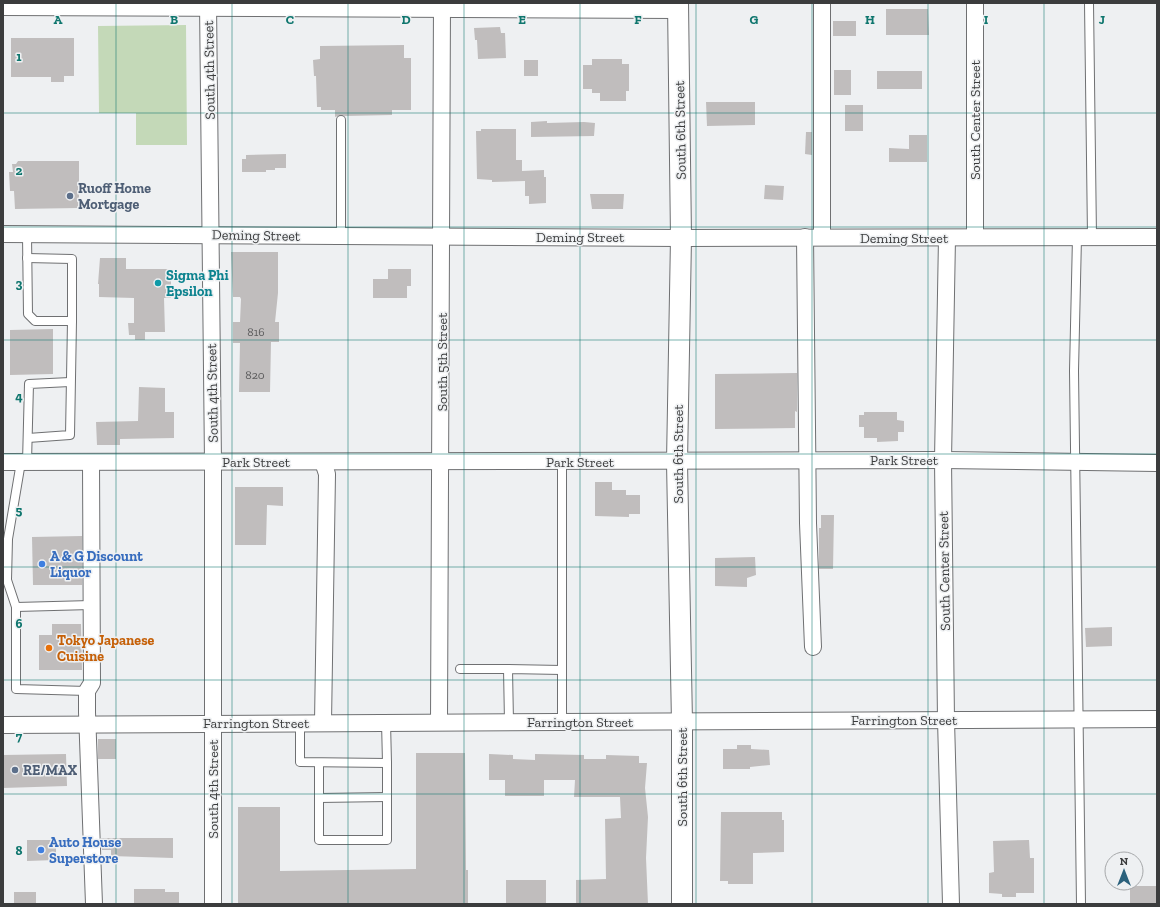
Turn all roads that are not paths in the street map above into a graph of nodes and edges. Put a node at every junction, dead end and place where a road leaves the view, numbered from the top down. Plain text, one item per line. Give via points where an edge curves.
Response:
1 (822, 3) edge
2 (975, 3) edge
3 (1089, 3) edge
4 (84, 5) edge
5 (208, 5) edge
6 (8, 6) edge
7 (442, 6) edge
8 (560, 6) edge
9 (678, 7) edge
10 (341, 120) dead end
11 (3, 234) edge
12 (210, 234) junction
13 (28, 235) junction
14 (341, 236) junction
15 (442, 237) junction
16 (805, 237) junction
17 (822, 237) junction
18 (975, 237) junction
19 (1084, 237) junction
20 (1157, 237) edge
21 (681, 238) junction
22 (947, 238) junction
23 (28, 258) junction
24 (72, 321) junction
25 (70, 382) junction
26 (28, 438) junction
27 (943, 460) junction
28 (808, 461) junction
29 (3, 462) edge
30 (24, 462) junction
31 (91, 462) junction
32 (213, 462) junction
33 (323, 462) junction
34 (441, 462) junction
35 (562, 462) junction
36 (677, 462) junction
37 (1076, 462) junction
38 (1157, 463) edge
39 (5, 581) edge
40 (91, 605) junction
41 (16, 607) junction
42 (813, 647) dead end
43 (460, 670) dead end
44 (508, 670) junction
45 (562, 670) junction
46 (87, 691) junction
47 (1079, 719) junction
48 (1157, 719) edge
49 (946, 720) junction
50 (323, 722) junction
51 (386, 722) junction
52 (439, 722) junction
53 (509, 722) junction
54 (562, 722) junction
55 (682, 722) junction
56 (212, 723) junction
57 (300, 723) junction
58 (3, 724) edge
59 (87, 724) junction
60 (319, 763) junction
61 (387, 763) junction
62 (387, 797) junction
63 (319, 798) junction
64 (94, 904) edge
65 (213, 904) edge
66 (682, 904) edge
67 (951, 904) edge
68 (1081, 904) edge

1 - 17 street
2 - 18 street, South Center Street
3 - 19 lane
4 - 5 street
4 - 6 street
5 - 7 street
5 - 12 street, South 4th Street
7 - 8 street
7 - 15 street, South 5th Street
8 - 9 street
9 - 21 street, South 6th Street
10 - 14 lane
11 - 13 street, Deming Street
12 - 13 street, Deming Street
12 - 14 street, Deming Street
12 - 32 street, South 4th Street
13 - 23 lane
14 - 15 street, Deming Street
15 - 21 street, Deming Street
15 - 34 street, South 5th Street
16 - 17 street, Deming Street
16 - 21 street, Deming Street
16 - 28 street
17 - 22 street, Deming Street
18 - 19 street, Deming Street
18 - 22 street, Deming Street
19 - 20 street, Deming Street
19 - 37 lane via 1074,371
21 - 36 street, South 6th Street
22 - 27 street, South Center Street
23 - 24 lane via 28,314 34,321
23 - 24 lane via 72,259
24 - 25 lane
25 - 26 lane via 29,384
25 - 26 lane via 70,435
26 - 30 lane
27 - 28 street, Park Street
27 - 37 street, Park Street
27 - 49 street, South Center Street
28 - 36 street, Park Street
28 - 42 street
29 - 30 street, Park Street
30 - 31 street, Park Street
30 - 39 lane via 8,539
31 - 32 street, Park Street
31 - 40 street
32 - 33 street, Park Street
32 - 56 street, South 4th Street
33 - 34 street, Park Street
33 - 50 street via 327,474
34 - 35 street, Park Street
34 - 52 street, South 5th Street
35 - 36 street, Park Street
35 - 45 lane
36 - 55 street, South 6th Street
37 - 38 street, Park Street
37 - 47 lane
39 - 41 lane
40 - 41 lane
40 - 46 street via 92,682
41 - 46 lane via 16,689
43 - 44 lane
44 - 45 lane
44 - 53 lane
45 - 54 lane
46 - 59 street
47 - 48 street, Farrington Street
47 - 49 street, Farrington Street
47 - 68 lane
49 - 55 street, Farrington Street
49 - 67 street, South Center Street
50 - 51 street, Farrington Street
50 - 57 street, Farrington Street
51 - 52 street, Farrington Street
51 - 61 lane
52 - 53 street, Farrington Street
53 - 54 street, Farrington Street
54 - 55 street, Farrington Street
55 - 66 street, South 6th Street
56 - 57 street, Farrington Street
56 - 59 street, Farrington Street
56 - 65 street, South 4th Street
57 - 60 lane via 300,762
58 - 59 street, Farrington Street
59 - 64 street
60 - 61 lane
60 - 63 lane
61 - 62 lane
62 - 63 lane
62 - 63 lane via 387,840 319,840

